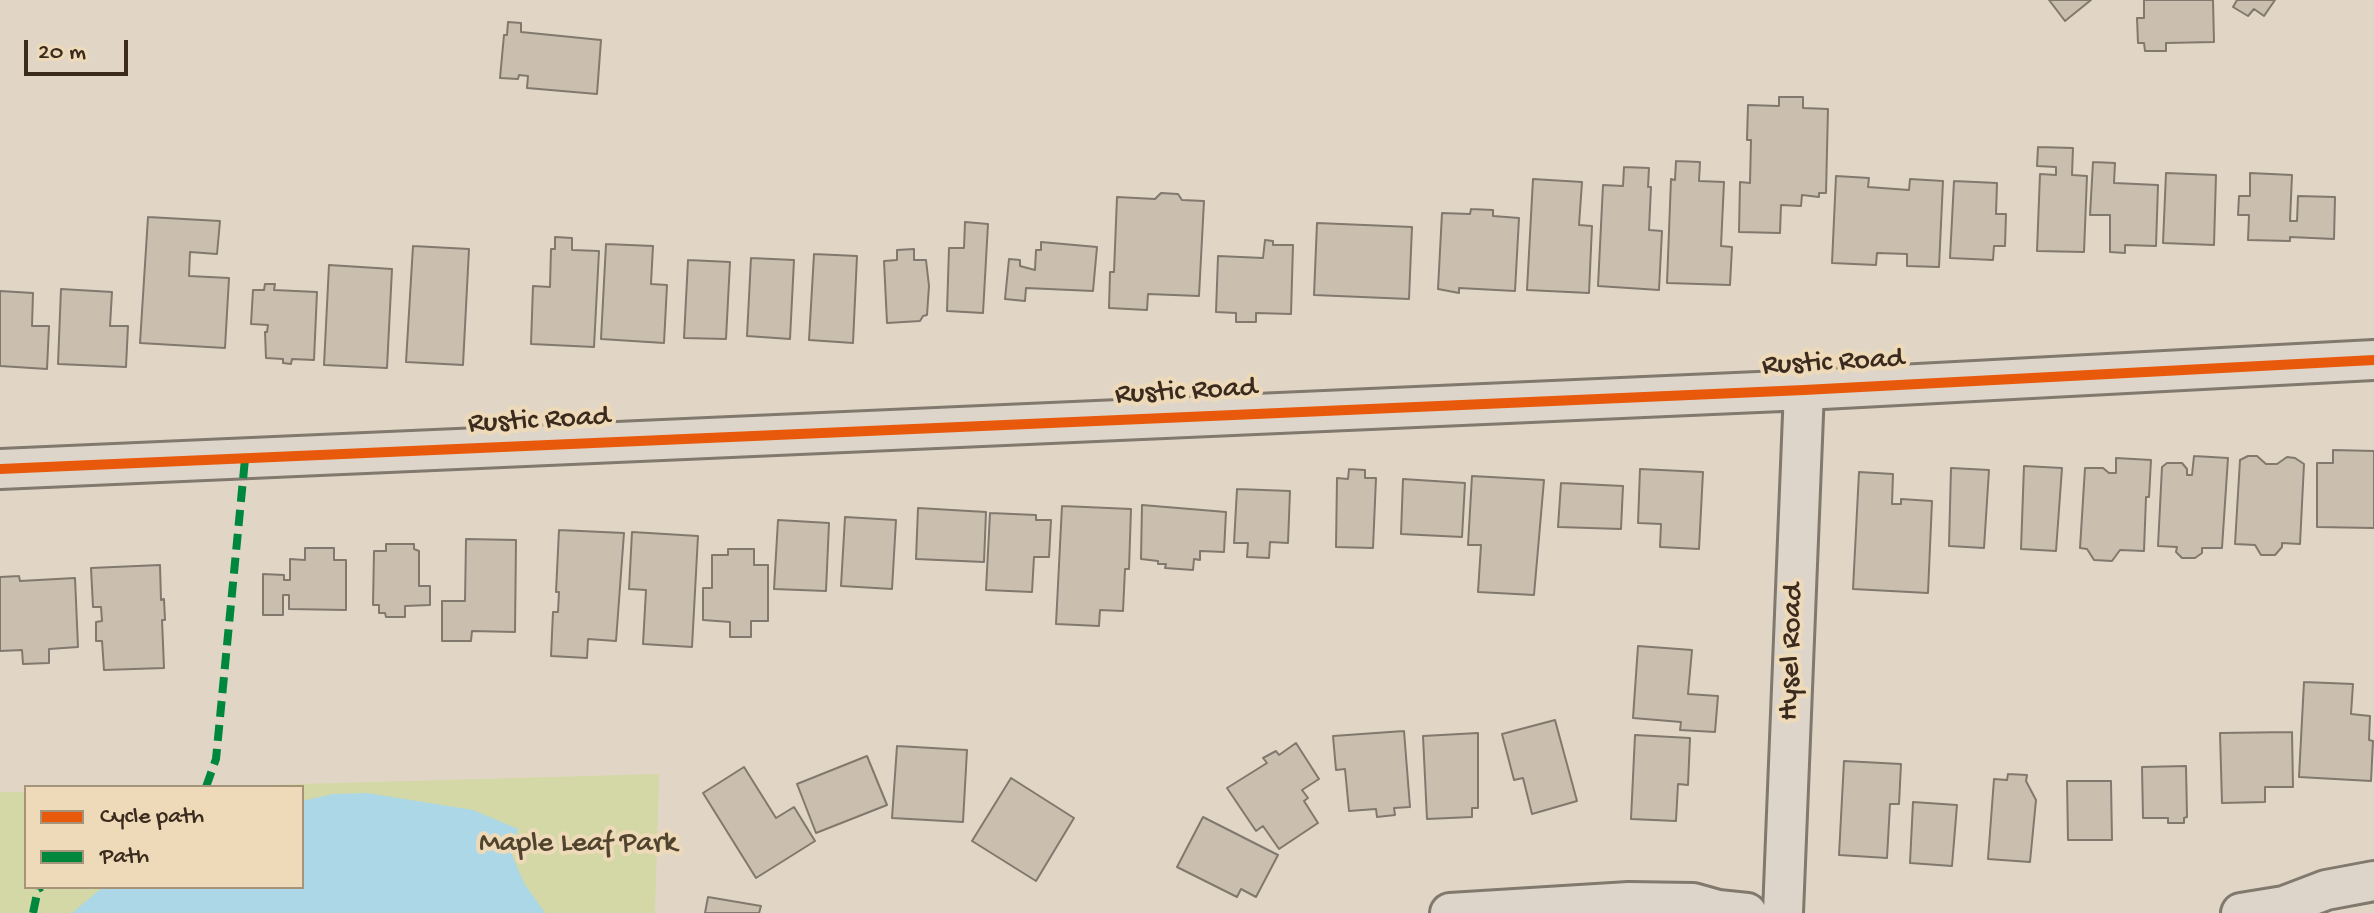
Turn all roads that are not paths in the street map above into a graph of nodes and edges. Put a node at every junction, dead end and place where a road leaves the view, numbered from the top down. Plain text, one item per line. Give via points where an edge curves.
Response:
1 (2374, 360) edge
2 (1804, 390) junction
3 (0, 469) edge
4 (2374, 881) edge
5 (1450, 913) edge
6 (1747, 913) edge
7 (1783, 913) edge
8 (2241, 913) edge

1 - 2 street, Rustic Road
2 - 3 street, Rustic Road
2 - 7 street, Hysel Road
4 - 8 street
5 - 6 street via 1629,902 1693,903

